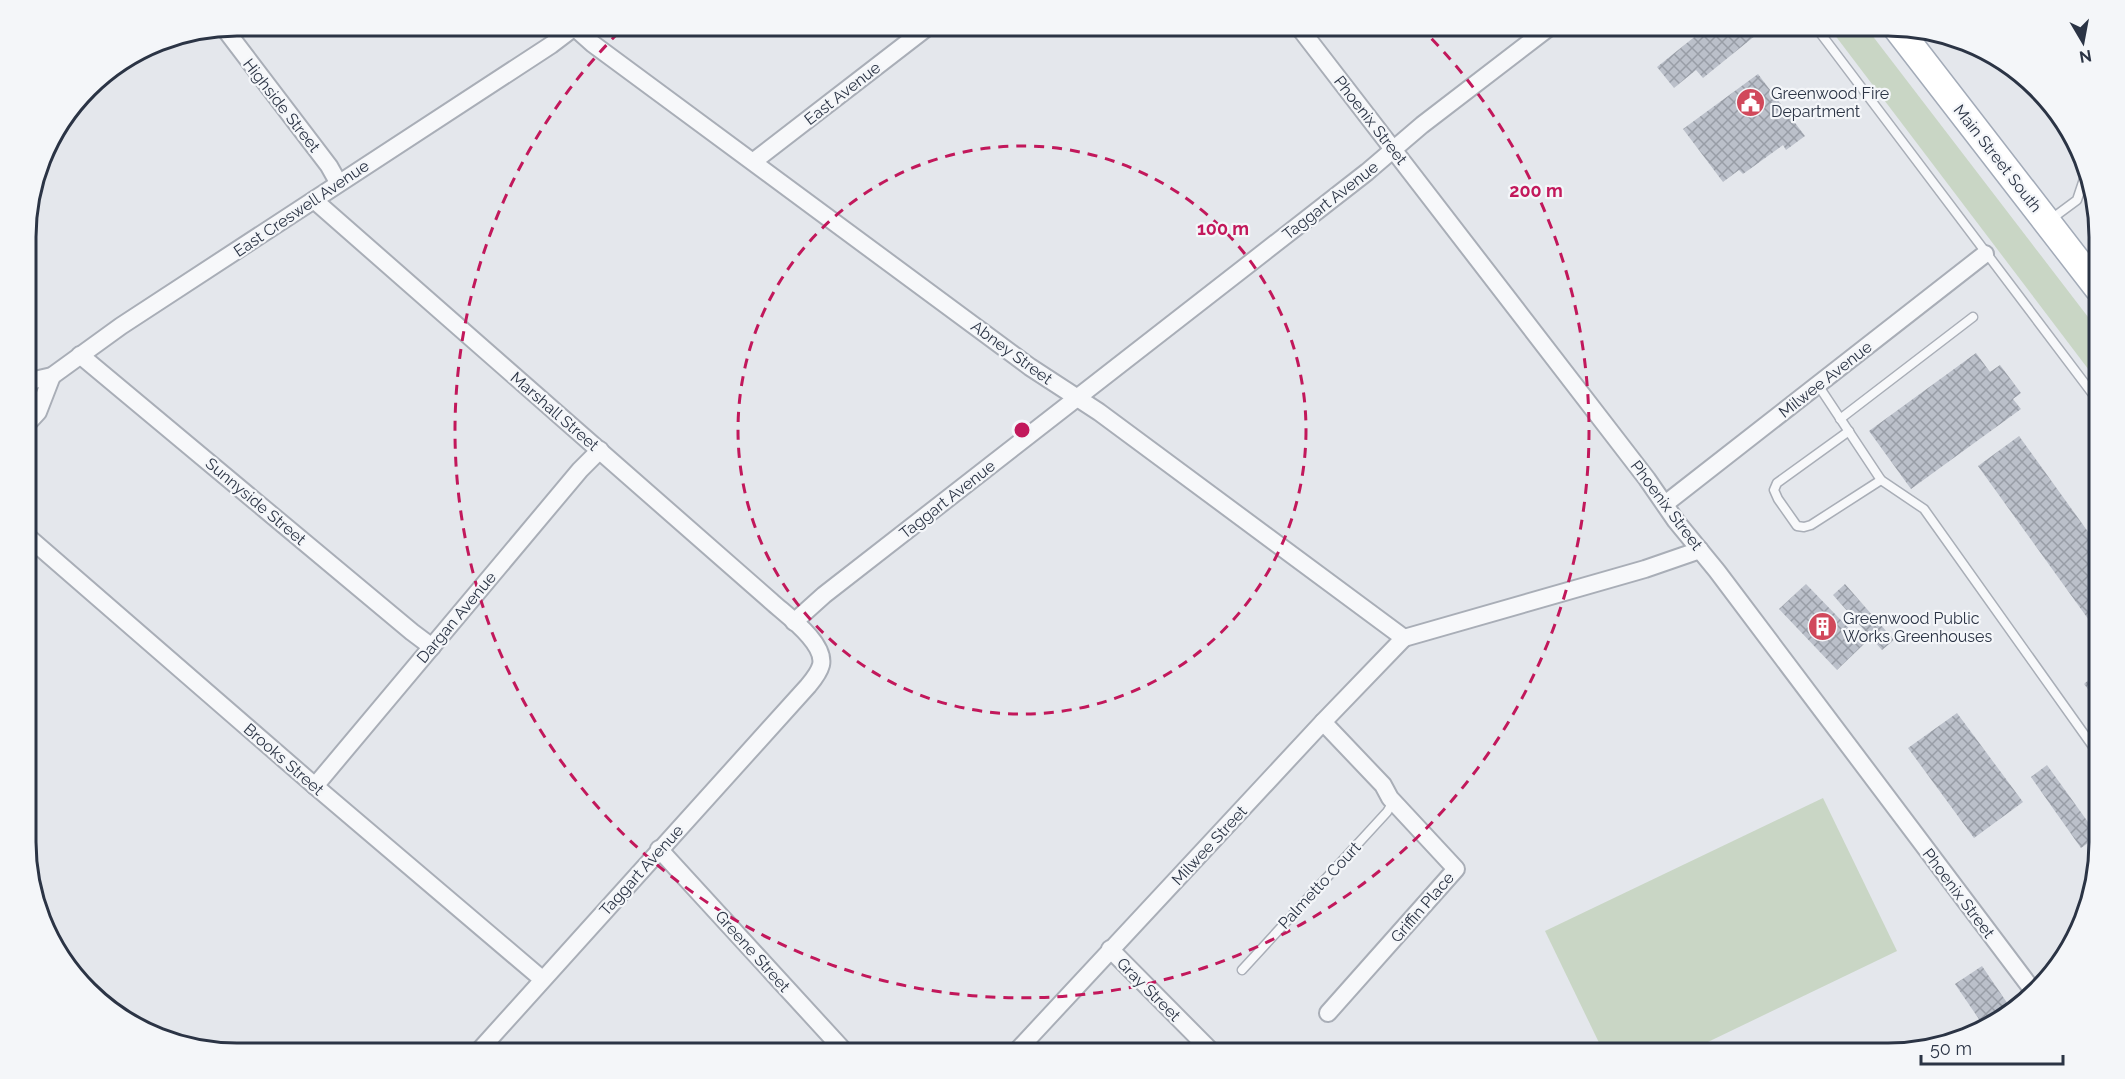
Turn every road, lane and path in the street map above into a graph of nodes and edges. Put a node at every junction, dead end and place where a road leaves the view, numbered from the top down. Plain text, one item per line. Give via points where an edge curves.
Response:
1 (230, 36) edge
2 (562, 36) edge
3 (587, 36) edge
4 (916, 36) edge
5 (1306, 36) edge
6 (1538, 36) edge
7 (1822, 36) edge
8 (1905, 37) edge
9 (621, 65) joint
10 (1394, 150) junction
11 (754, 161) junction
12 (338, 182) junction
13 (2082, 185) edge
14 (314, 200) junction
15 (2047, 222) junction
16 (1985, 254) junction
17 (2089, 272) edge
18 (1973, 317) dead end
19 (80, 355) junction
20 (52, 376) junction
21 (36, 380) edge
22 (1818, 385) junction
23 (2089, 389) edge
24 (1076, 398) junction
25 (36, 414) edge
26 (1840, 419) junction
27 (1849, 431) junction
28 (600, 450) junction
29 (1881, 480) junction
30 (1665, 504) junction
31 (36, 544) edge
32 (1700, 550) junction
33 (795, 622) junction
34 (1404, 638) junction
35 (432, 647) junction
36 (1323, 722) junction
37 (2089, 741) edge
38 (315, 786) junction
39 (1390, 798) junction
40 (659, 849) junction
41 (1110, 949) junction
42 (1242, 970) dead end
43 (542, 979) junction
44 (2028, 985) edge
45 (1328, 1013) dead end
46 (486, 1043) edge
47 (837, 1043) edge
48 (1024, 1043) edge
49 (1203, 1043) edge

1 - 12 street, Highside Street via 330,166
2 - 12 street, East Creswell Avenue
3 - 9 street, East Creswell Avenue
4 - 11 street, East Avenue
5 - 10 street, Phoenix Street
6 - 10 street, Taggart Avenue
7 - 16 lane
8 - 15 main road, Main Street South
9 - 11 street, Abney Street
10 - 24 street, Taggart Avenue
10 - 30 street, Phoenix Street
11 - 24 street, Abney Street
12 - 14 street, East Creswell Avenue
13 - 15 lane via 2077,200
14 - 19 street, East Creswell Avenue
14 - 28 street, Marshall Street
15 - 17 main road, Main Street South
16 - 22 street, Milwee Avenue
16 - 23 lane
18 - 26 lane
19 - 20 street, East Creswell Avenue
19 - 35 street, Sunnyside Street
20 - 21 street, East Creswell Avenue
20 - 25 street
22 - 26 lane
22 - 30 street, Milwee Avenue
24 - 33 street, Taggart Avenue
24 - 34 street, Abney Street
26 - 27 lane
27 - 29 lane
27 - 29 lane via 1777,483 1774,490 1778,500 1797,526 1804,527
28 - 33 street, Marshall Street
28 - 35 street, Dargan Avenue
29 - 37 lane via 1924,509
30 - 32 street, Phoenix Street
31 - 38 street, Brooks Street
32 - 34 street via 1634,573
32 - 44 street, Phoenix Street
33 - 40 street, Taggart Avenue via 816,645 821,658 817,674
34 - 36 street, Milwee Street
35 - 38 street, Dargan Avenue
36 - 39 street, Griffin Place via 1383,785
36 - 41 street, Milwee Street
38 - 43 street, Brooks Street
39 - 42 lane, Palmetto Court via 1387,812
39 - 45 street, Griffin Place via 1456,870
40 - 43 street, Taggart Avenue
40 - 47 street, Greene Street
41 - 48 street, Milwee Street
41 - 49 street, Gray Street
43 - 46 street, Taggart Avenue

